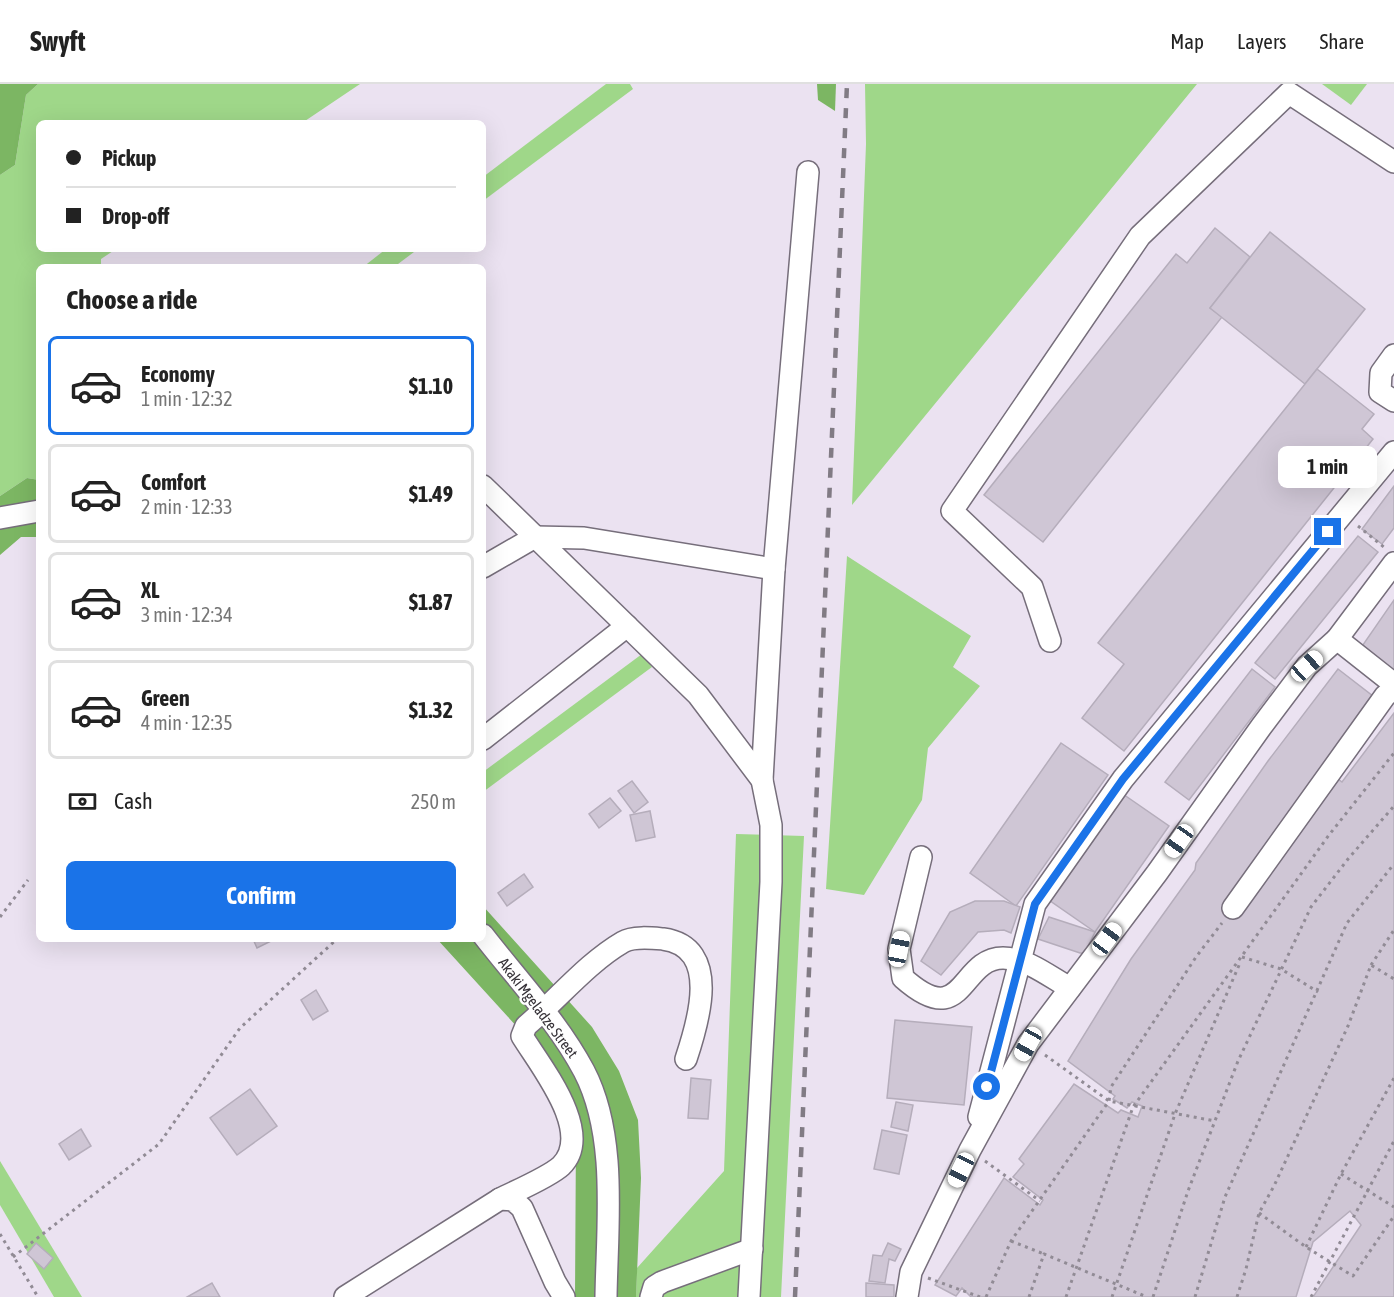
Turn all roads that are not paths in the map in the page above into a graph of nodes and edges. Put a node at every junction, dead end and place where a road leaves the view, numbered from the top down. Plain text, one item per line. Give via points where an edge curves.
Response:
1 (1394, 162) edge
2 (808, 172) dead end
3 (1394, 355) edge
4 (1394, 401) edge
5 (1394, 453) edge
6 (486, 489) edge
7 (36, 512) edge
8 (0, 518) edge
9 (535, 537) junction
10 (1390, 556) edge
11 (486, 565) edge
12 (774, 569) junction
13 (627, 626) junction
14 (1337, 639) junction
15 (1050, 641) dead end
16 (1394, 686) edge
17 (486, 737) edge
18 (762, 780) junction
19 (921, 857) dead end
20 (1233, 908) road end
21 (486, 939) edge
22 (1021, 960) junction
23 (1070, 988) junction
24 (543, 1012) junction
25 (686, 1059) dead end
26 (970, 1150) junction
27 (500, 1199) junction
28 (752, 1249) junction
29 (345, 1297) edge
30 (564, 1297) edge
31 (606, 1297) edge
32 (651, 1297) edge
33 (749, 1297) edge
34 (907, 1297) edge

1 - 15 street via 1289,93 1140,236 952,511 1032,587
2 - 12 street
3 - 4 street via 1382,373 1380,392
5 - 22 street via 1123,779 1035,904
6 - 9 street
7 - 8 street
9 - 11 street
9 - 12 street via 584,538
9 - 13 street
10 - 14 street
12 - 18 street
13 - 17 street
13 - 18 street via 698,694
14 - 16 street
14 - 23 street via 1307,666
16 - 20 street
18 - 28 street via 771,825 771,882
19 - 22 street via 899,949 903,978 916,990 939,998 956,994 982,964 997,958
21 - 24 street, Akaki Mgeladze Street
22 - 23 street
22 - 26 street
23 - 26 street via 1028,1044
24 - 25 street via 625,940 676,941 692,954 702,979 699,1018
24 - 27 street via 526,1026 522,1036 563,1104 573,1134 571,1153 560,1167
24 - 31 street, Akaki Mgeladze Street via 584,1072 597,1103 606,1151
26 - 34 street via 911,1272
27 - 29 street
27 - 30 street via 513,1200 522,1208
28 - 32 street via 662,1282 654,1287
28 - 33 street

